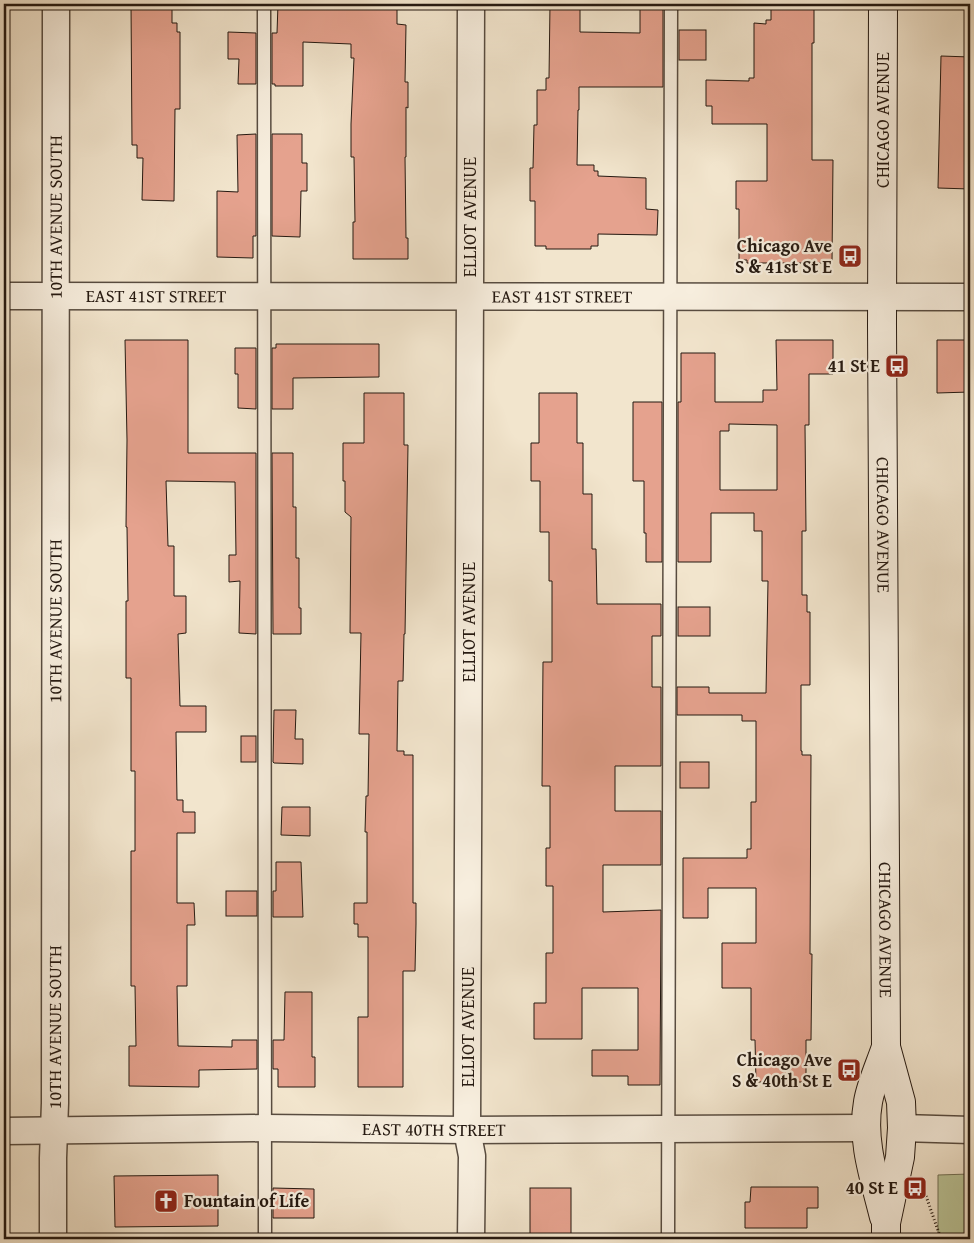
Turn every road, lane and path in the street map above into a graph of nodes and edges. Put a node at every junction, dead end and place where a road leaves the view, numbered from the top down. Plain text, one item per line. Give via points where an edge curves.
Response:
1 (56, 4) edge
2 (264, 4) edge
3 (471, 4) edge
4 (671, 4) edge
5 (884, 4) edge
6 (4, 296) edge
7 (56, 296) junction
8 (265, 296) junction
9 (470, 296) junction
10 (671, 297) junction
11 (882, 297) junction
12 (970, 297) edge
13 (886, 1047) junction
14 (265, 1128) junction
15 (669, 1128) junction
16 (865, 1128) junction
17 (902, 1128) junction
18 (467, 1130) junction
19 (970, 1130) edge
20 (4, 1131) edge
21 (55, 1131) junction
22 (926, 1196) dead end
23 (886, 1231) edge
24 (53, 1239) edge
25 (265, 1239) edge
26 (471, 1239) edge
27 (668, 1239) edge
28 (941, 1239) edge

1 - 7 street, 10TH AVENUE SOUTH
2 - 8 lane
3 - 9 street, ELLIOT AVENUE
4 - 10 lane
5 - 11 street, CHICAGO AVENUE
6 - 7 street, EAST 41ST STREET
7 - 8 street, EAST 41ST STREET
7 - 21 street, 10TH AVENUE SOUTH
8 - 9 street, EAST 41ST STREET
8 - 14 lane
9 - 10 street, EAST 41ST STREET
9 - 18 street, ELLIOT AVENUE
10 - 11 street, EAST 41ST STREET
10 - 15 lane
11 - 12 street, EAST 41ST STREET
11 - 13 street, CHICAGO AVENUE
13 - 16 street, CHICAGO AVENUE via 868,1102
13 - 17 street, CHICAGO AVENUE via 901,1102
14 - 18 street, EAST 40TH STREET
14 - 21 street, EAST 40TH STREET
14 - 25 lane
15 - 16 street, EAST 40TH STREET
15 - 18 street, EAST 40TH STREET
15 - 27 lane
16 - 23 street, CHICAGO AVENUE
17 - 19 street
17 - 23 street, CHICAGO AVENUE
18 - 26 street, ELLIOT AVENUE via 472,1156
20 - 21 street, EAST 40TH STREET
21 - 24 street, 10TH AVENUE SOUTH
22 - 28 path

